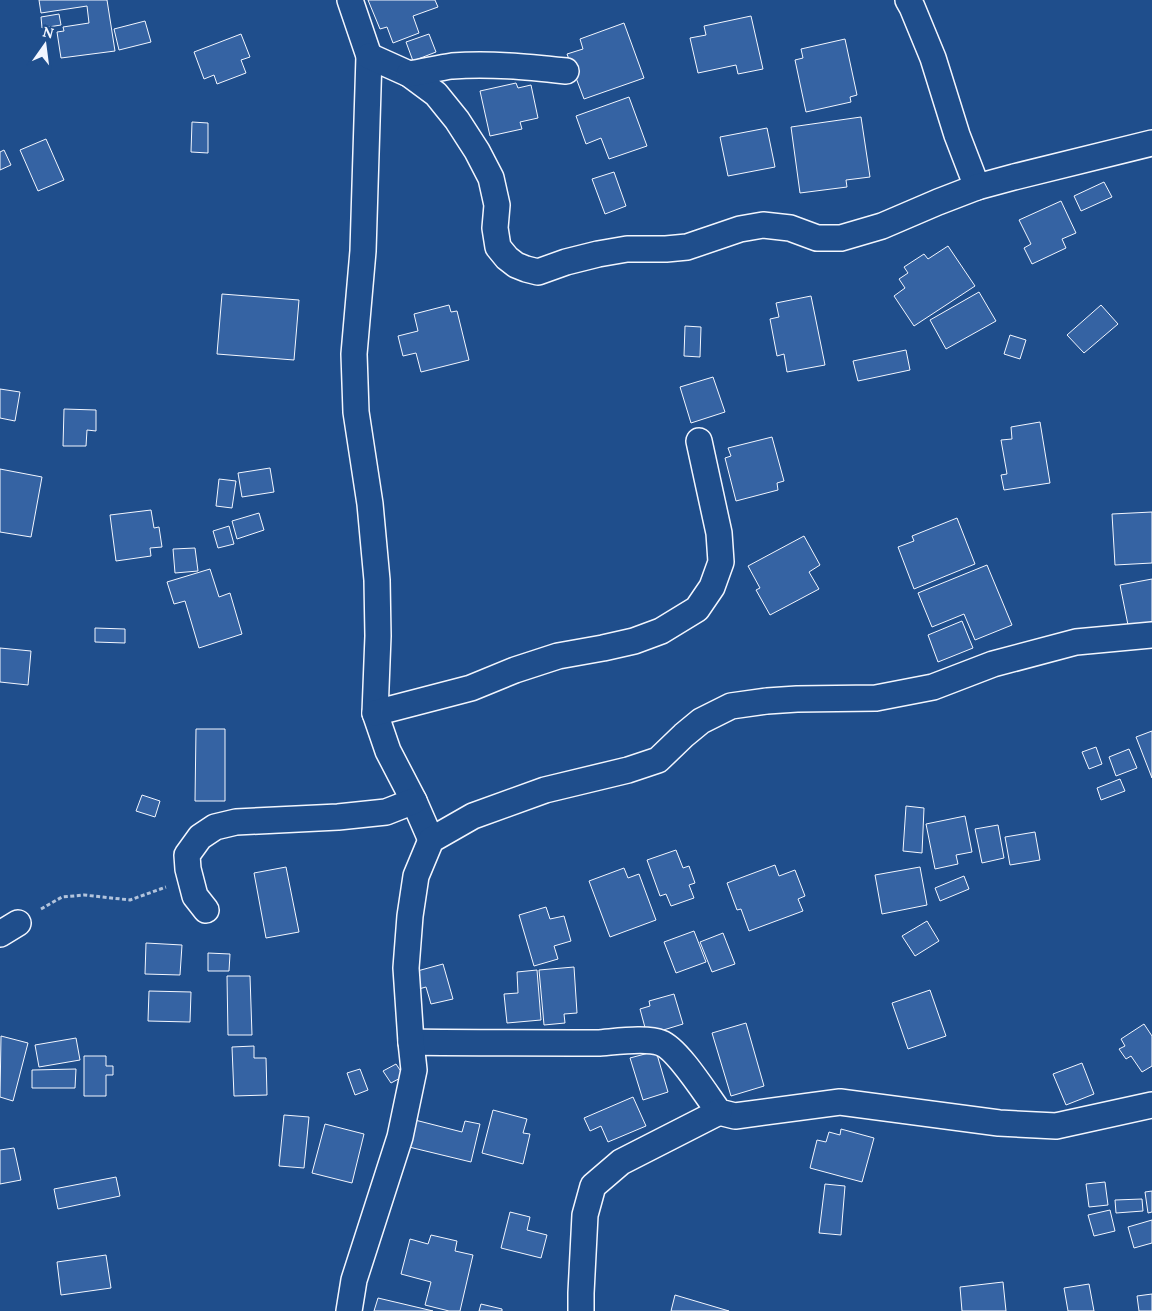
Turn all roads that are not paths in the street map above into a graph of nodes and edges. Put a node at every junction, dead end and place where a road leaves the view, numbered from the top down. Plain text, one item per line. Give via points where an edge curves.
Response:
1 (350, 0) edge
2 (908, 0) edge
3 (368, 56) junction
4 (566, 71) dead end
5 (409, 74) junction
6 (1152, 143) edge
7 (977, 187) junction
8 (699, 441) dead end
9 (1152, 635) edge
10 (375, 713) junction
11 (414, 801) junction
12 (431, 840) junction
13 (206, 910) dead end
14 (411, 1042) junction
15 (1152, 1105) edge
16 (719, 1112) junction
17 (349, 1311) edge
18 (581, 1311) edge

1 - 3 street
2 - 7 street via 933,58
3 - 5 street
3 - 10 street via 363,251 354,354 356,412 377,580
4 - 5 street via 488,65 451,66
5 - 7 street via 436,94 447,107 488,171 497,205 495,228 498,247 516,265 538,272 598,254 627,248 687,246 763,225 790,228 817,238 841,238 882,226
6 - 7 street
8 - 10 street via 720,533 721,562 712,588 697,609 661,631 634,641 558,656 471,688
9 - 12 street via 1076,642 993,664 933,687 876,698 797,698 731,706 701,721 658,760 545,790 473,816
10 - 11 street via 388,751
11 - 12 street
11 - 13 street via 386,812 236,822 215,827 200,838 187,855 195,896
12 - 14 street via 416,876 410,916 406,968
14 - 16 street via 522,1044 648,1040 662,1043 676,1053
14 - 17 street via 414,1070 400,1137 354,1280
15 - 16 street via 1056,1126 999,1123 840,1102 735,1116
16 - 18 street via 621,1162 593,1186 585,1215

